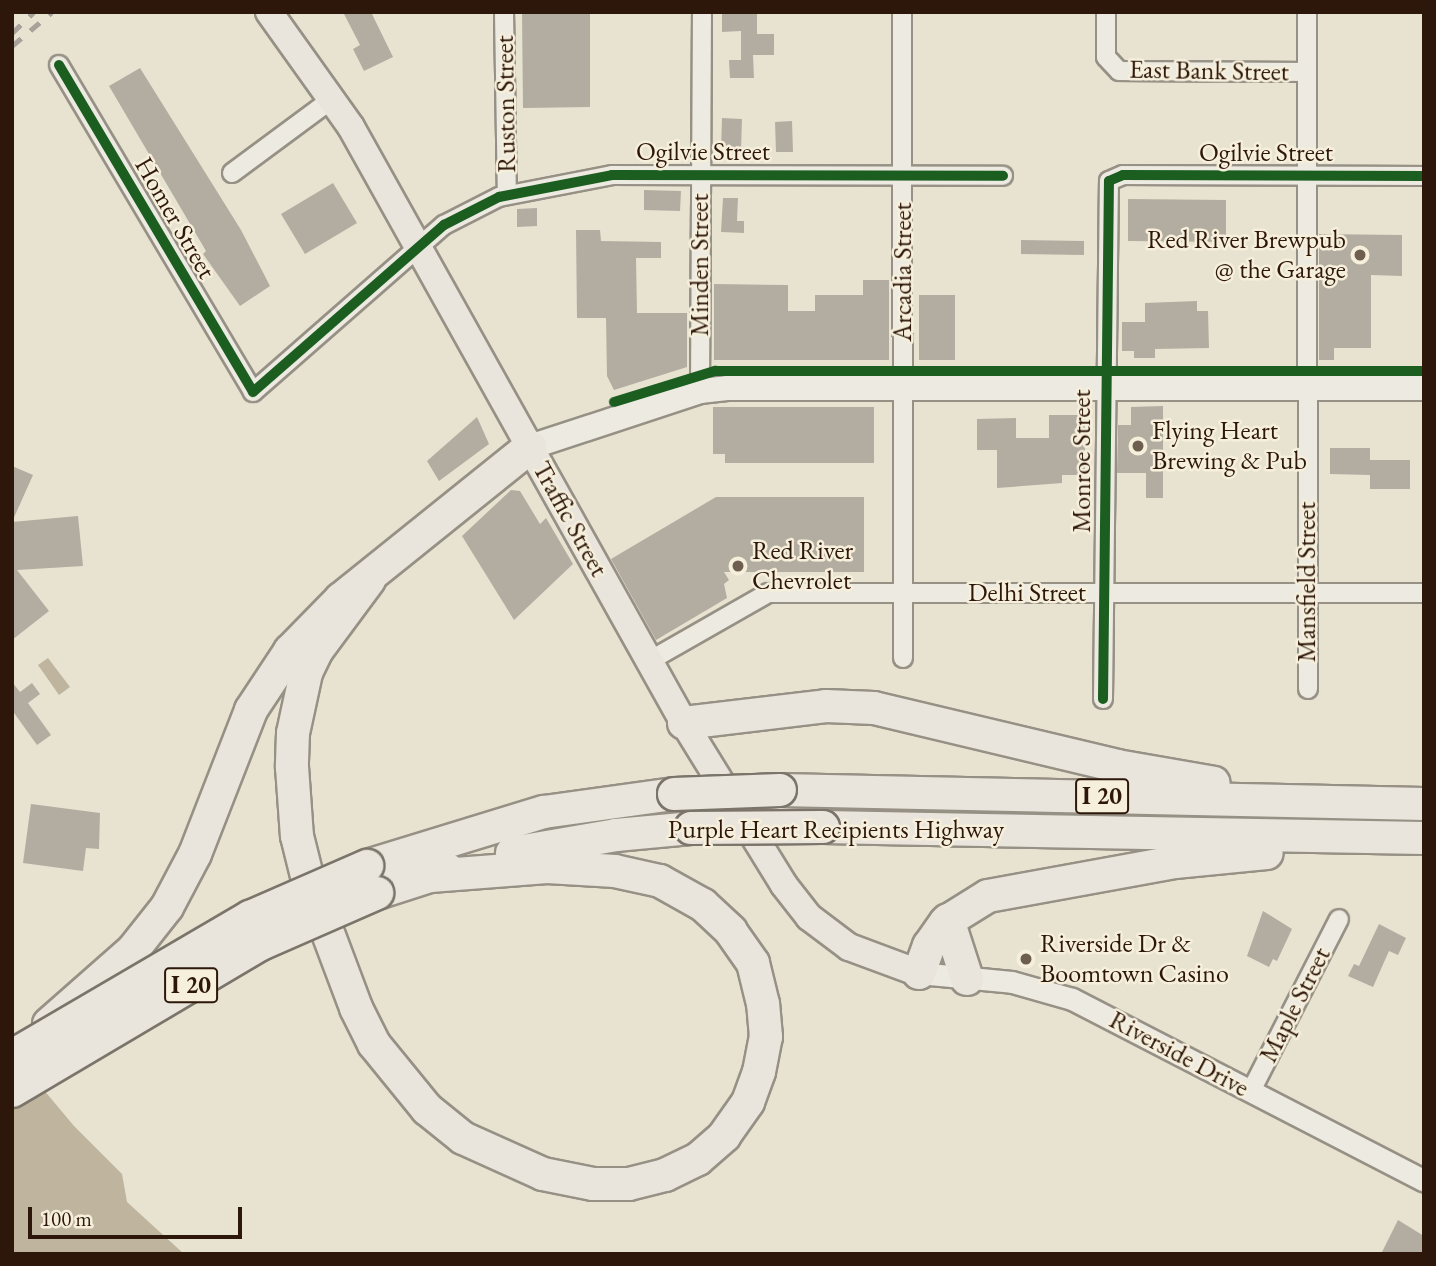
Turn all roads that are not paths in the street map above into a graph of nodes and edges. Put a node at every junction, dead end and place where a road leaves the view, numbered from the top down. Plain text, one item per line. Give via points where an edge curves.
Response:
1 (269, 12) edge
2 (504, 12) edge
3 (702, 12) edge
4 (902, 12) edge
5 (1106, 12) edge
6 (1307, 12) edge
7 (59, 65) dead end
8 (1307, 72) junction
9 (332, 99) junction
10 (232, 173) dead end
11 (701, 175) junction
12 (902, 176) junction
13 (1003, 176) dead end
14 (1308, 176) junction
15 (1424, 176) edge
16 (1110, 181) joint
17 (507, 195) junction
18 (421, 246) junction
19 (904, 388) junction
20 (1105, 388) junction
21 (1307, 388) junction
22 (1424, 388) edge
23 (700, 391) junction
24 (253, 392) joint
25 (530, 447) junction
26 (369, 580) junction
27 (903, 592) junction
28 (1307, 593) junction
29 (1424, 593) edge
30 (1105, 594) junction
31 (903, 659) dead end
32 (649, 661) junction
33 (1308, 689) dead end
34 (1103, 699) dead end
35 (684, 723) junction
36 (1279, 800) junction
37 (1424, 804) edge
38 (1390, 837) junction
39 (1424, 838) edge
40 (430, 876) junction
41 (372, 880) junction
42 (1339, 919) dead end
43 (948, 920) junction
44 (919, 973) junction
45 (967, 979) junction
46 (12, 1054) edge
47 (12, 1091) edge
48 (1251, 1091) junction
49 (1424, 1181) edge

1 - 9 main road, Traffic Street
2 - 17 street, Ruston Street
3 - 11 street, Minden Street
4 - 12 street, Arcadia Street
5 - 8 street, East Bank Street via 1106,57 1112,67 1129,72
6 - 8 street, Mansfield Street
7 - 24 street, Homer Street
8 - 14 street, Mansfield Street
9 - 10 street
9 - 18 main road, Traffic Street
11 - 12 street, Ogilvie Street
11 - 17 street, Ogilvie Street via 594,176
11 - 23 street, Minden Street
12 - 13 street, Ogilvie Street
12 - 19 street, Arcadia Street
14 - 15 street, Ogilvie Street
14 - 16 street, Ogilvie Street via 1123,176
14 - 21 street, Mansfield Street
16 - 20 street, Monroe Street
17 - 18 street, Ogilvie Street via 460,215
18 - 24 street, Ogilvie Street
18 - 25 main road, Traffic Street
19 - 20 main road
19 - 23 main road
19 - 27 street, Arcadia Street
20 - 21 main road
20 - 30 street, Monroe Street
21 - 22 main road
21 - 28 street, Mansfield Street
23 - 25 main road
25 - 26 highway
25 - 32 main road, Traffic Street
26 - 40 highway via 317,650 306,673 292,767 297,836 308,880 374,1044 427,1110 463,1138 543,1174 593,1184 629,1184 666,1175 698,1159 724,1136 748,1102 760,1072 766,1037 764,1015 753,963 731,930 703,905 660,881 615,871 547,867
26 - 46 highway via 341,599 290,651 251,710 195,854 167,907 133,950
27 - 30 street, Delhi Street
27 - 31 street, Arcadia Street
27 - 32 street, Delhi Street via 759,595
28 - 29 street, Delhi Street
28 - 30 street, Delhi Street
28 - 33 street, Mansfield Street
30 - 34 street, Monroe Street
32 - 35 main road, Traffic Street
35 - 36 highway via 826,706 874,708
35 - 44 main road, Traffic Street via 784,886 809,917 866,956
36 - 37 highway, Purple Heart Recipients Highway / I 20
36 - 41 highway, Purple Heart Recipients Highway / I 20, bridge via 780,790 674,794 544,813
38 - 39 highway, Purple Heart Recipients Highway / I 20
38 - 40 highway, Purple Heart Recipients Highway / I 20, bridge via 691,828 547,846
38 - 43 highway via 1293,852 1183,861 1009,890 970,904
40 - 41 highway, Purple Heart Recipients Highway / I 20
41 - 46 highway, Purple Heart Recipients Highway / I 20, bridge via 229,928
41 - 47 highway, Purple Heart Recipients Highway / I 20, bridge
42 - 48 street, Maple Street
43 - 44 highway via 929,946
43 - 45 highway
44 - 45 street, Riverside Drive
45 - 48 street, Riverside Drive via 1012,982 1061,994
48 - 49 street, Riverside Drive

